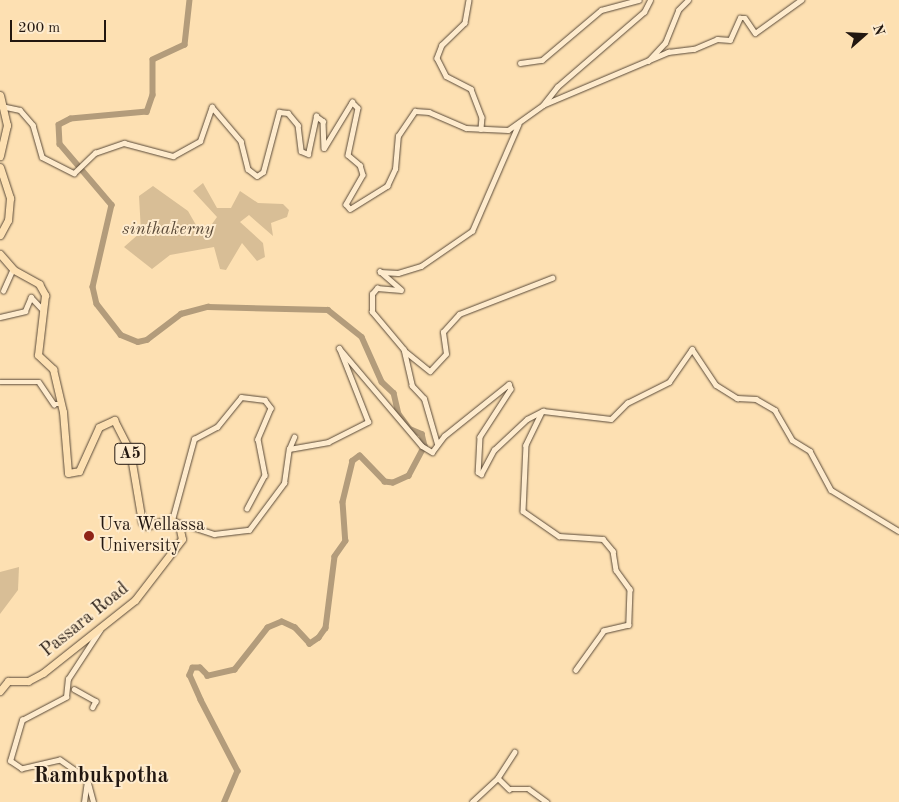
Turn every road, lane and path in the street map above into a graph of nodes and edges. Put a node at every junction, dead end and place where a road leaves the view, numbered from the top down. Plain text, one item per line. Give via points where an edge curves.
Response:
1 (469, 0) edge
2 (639, 0) edge
3 (650, 0) edge
4 (688, 0) edge
5 (801, 0) edge
6 (520, 63) dead end
7 (645, 64) junction
8 (0, 95) edge
9 (542, 105) junction
10 (6, 107) junction
11 (519, 124) junction
12 (481, 128) junction
13 (0, 156) edge
14 (0, 167) edge
15 (0, 235) edge
16 (0, 254) edge
17 (13, 269) junction
18 (552, 278) dead end
19 (3, 291) dead end
20 (44, 312) junction
21 (0, 317) edge
22 (404, 350) junction
23 (0, 382) edge
24 (60, 404) junction
25 (543, 411) junction
26 (294, 437) dead end
27 (437, 444) junction
28 (289, 449) junction
29 (247, 509) dead end
30 (174, 521) junction
31 (899, 531) edge
32 (103, 625) junction
33 (576, 670) dead end
34 (74, 689) dead end
35 (0, 691) edge
36 (92, 707) dead end
37 (515, 752) dead end
38 (498, 778) junction
39 (87, 779) junction
40 (84, 802) edge
41 (93, 802) edge
42 (472, 802) edge
43 (547, 802) edge

1 - 12 street via 465,23 442,46 437,58 446,76 471,89 482,117
2 - 6 street via 601,10 542,60
3 - 9 street via 644,12 557,87
4 - 7 street via 678,10 665,43
5 - 7 street via 755,33 745,18 740,18 730,40 674,50
7 - 9 street
8 - 10 highway
9 - 11 street
10 - 12 street via 20,110 33,124 42,157 67,172 78,169 98,152 124,143 173,156 200,141 212,106 241,140 248,169 257,176 263,172 279,112 288,113 298,124 301,151 308,154 316,116 323,121 324,148 352,102 358,108 348,154 360,164 363,175 346,204 350,209 387,186 395,170 398,136 415,111 429,112 466,128
10 - 13 highway
11 - 12 street via 508,130
11 - 22 street via 472,231 421,266 379,273 401,290 377,288 372,294 372,312
14 - 15 highway via 10,198 8,220
16 - 17 highway, A5
17 - 19 street
17 - 20 highway, A5 via 42,288
18 - 22 street via 459,314 443,332 446,354 430,370
20 - 21 street via 32,297 24,311
20 - 24 highway, A5 via 38,354 52,369
22 - 27 street via 412,386 424,399
23 - 24 street via 42,384 54,404
24 - 30 highway, A5 via 68,474 79,471 104,421 114,420 130,451 142,522 147,526
25 - 27 street via 509,432 481,474 478,472 480,437 511,389 509,384
25 - 31 street via 611,419 627,403 662,388 688,351 695,350 716,384 737,398 756,399 772,407 792,440 810,450 831,490
25 - 33 street via 526,444 523,511 559,536 604,539 613,551 616,570 630,589 629,625 604,631
26 - 28 street
27 - 28 street via 432,452 424,448 341,348 368,422 328,442
28 - 30 street via 284,483 249,530 214,534
29 - 30 street via 264,475 258,439 271,408 265,400 241,397 217,428 194,439
30 - 32 highway, Passara Road via 181,544 167,557 148,587
32 - 35 highway, Passara Road via 36,678 8,681
32 - 39 street via 68,679 66,697 22,720 10,761 22,770 60,760
34 - 36 street via 96,701
37 - 38 street
38 - 42 street
38 - 43 street via 509,789 529,789
39 - 40 street
39 - 41 street

